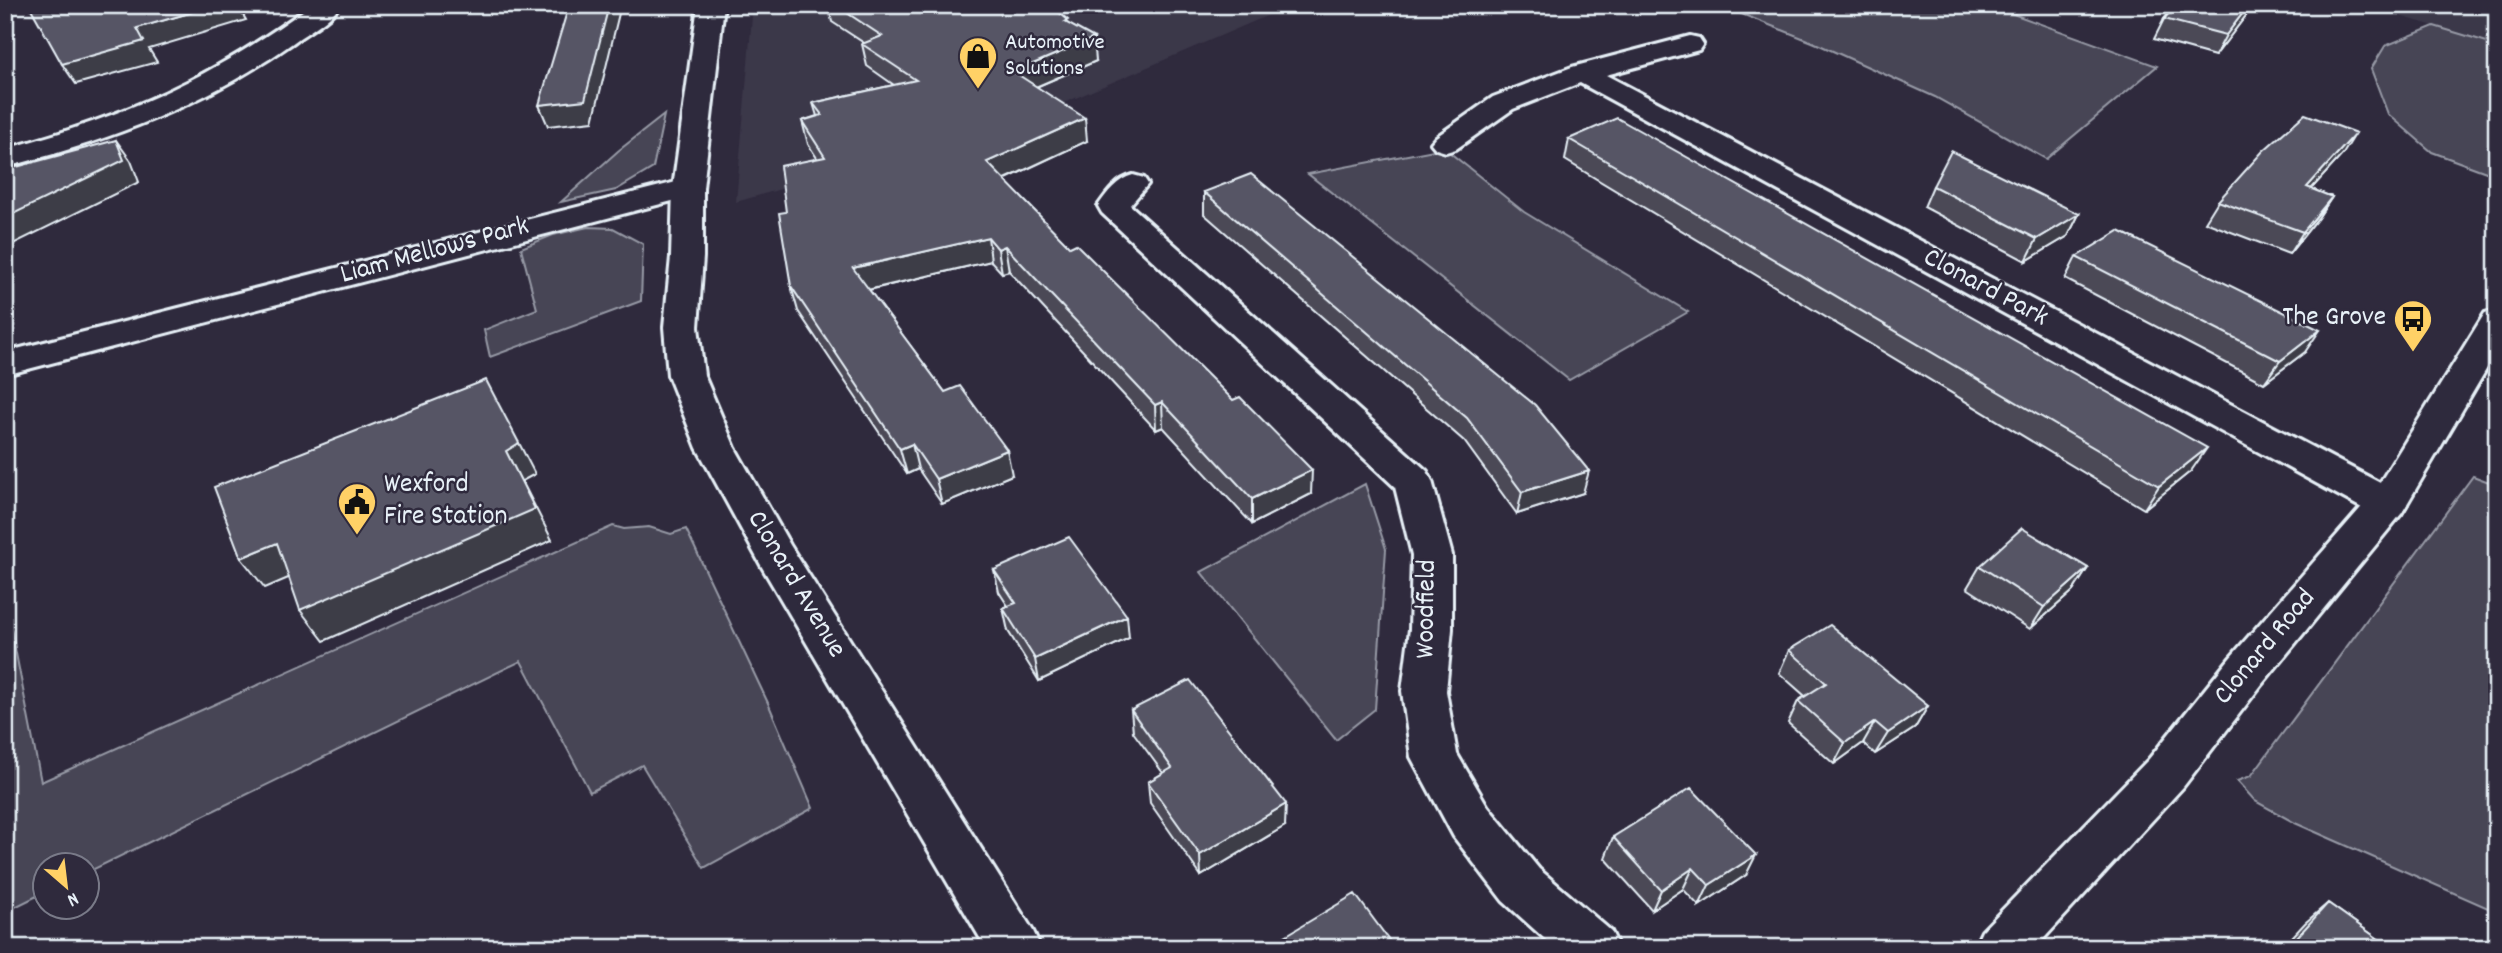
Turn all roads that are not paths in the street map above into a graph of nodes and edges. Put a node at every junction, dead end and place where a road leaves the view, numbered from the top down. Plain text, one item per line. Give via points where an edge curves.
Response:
1 (328, 5) edge
2 (710, 5) edge
3 (1690, 44) dead end
4 (1582, 73) junction
5 (1446, 143) dead end
6 (5, 158) edge
7 (1133, 184) dead end
8 (688, 188) junction
9 (2497, 321) edge
10 (5, 364) edge
11 (2387, 504) junction
12 (1015, 948) edge
13 (1593, 948) edge
14 (2000, 948) edge

1 - 6 street via 271,47 196,91 61,143
2 - 8 street
3 - 4 street
4 - 5 street via 1503,103
4 - 11 street, Clonard Park
7 - 13 street, Woodfield via 1113,206 1413,481 1432,555 1424,691 1434,757 1471,822 1521,886
8 - 10 street, Liam Mellows Park
8 - 12 street, Clonard Avenue via 681,327 686,375 716,448 776,556
9 - 11 street, Clonard Road
11 - 14 street, Clonard Road via 2246,670 2166,773

